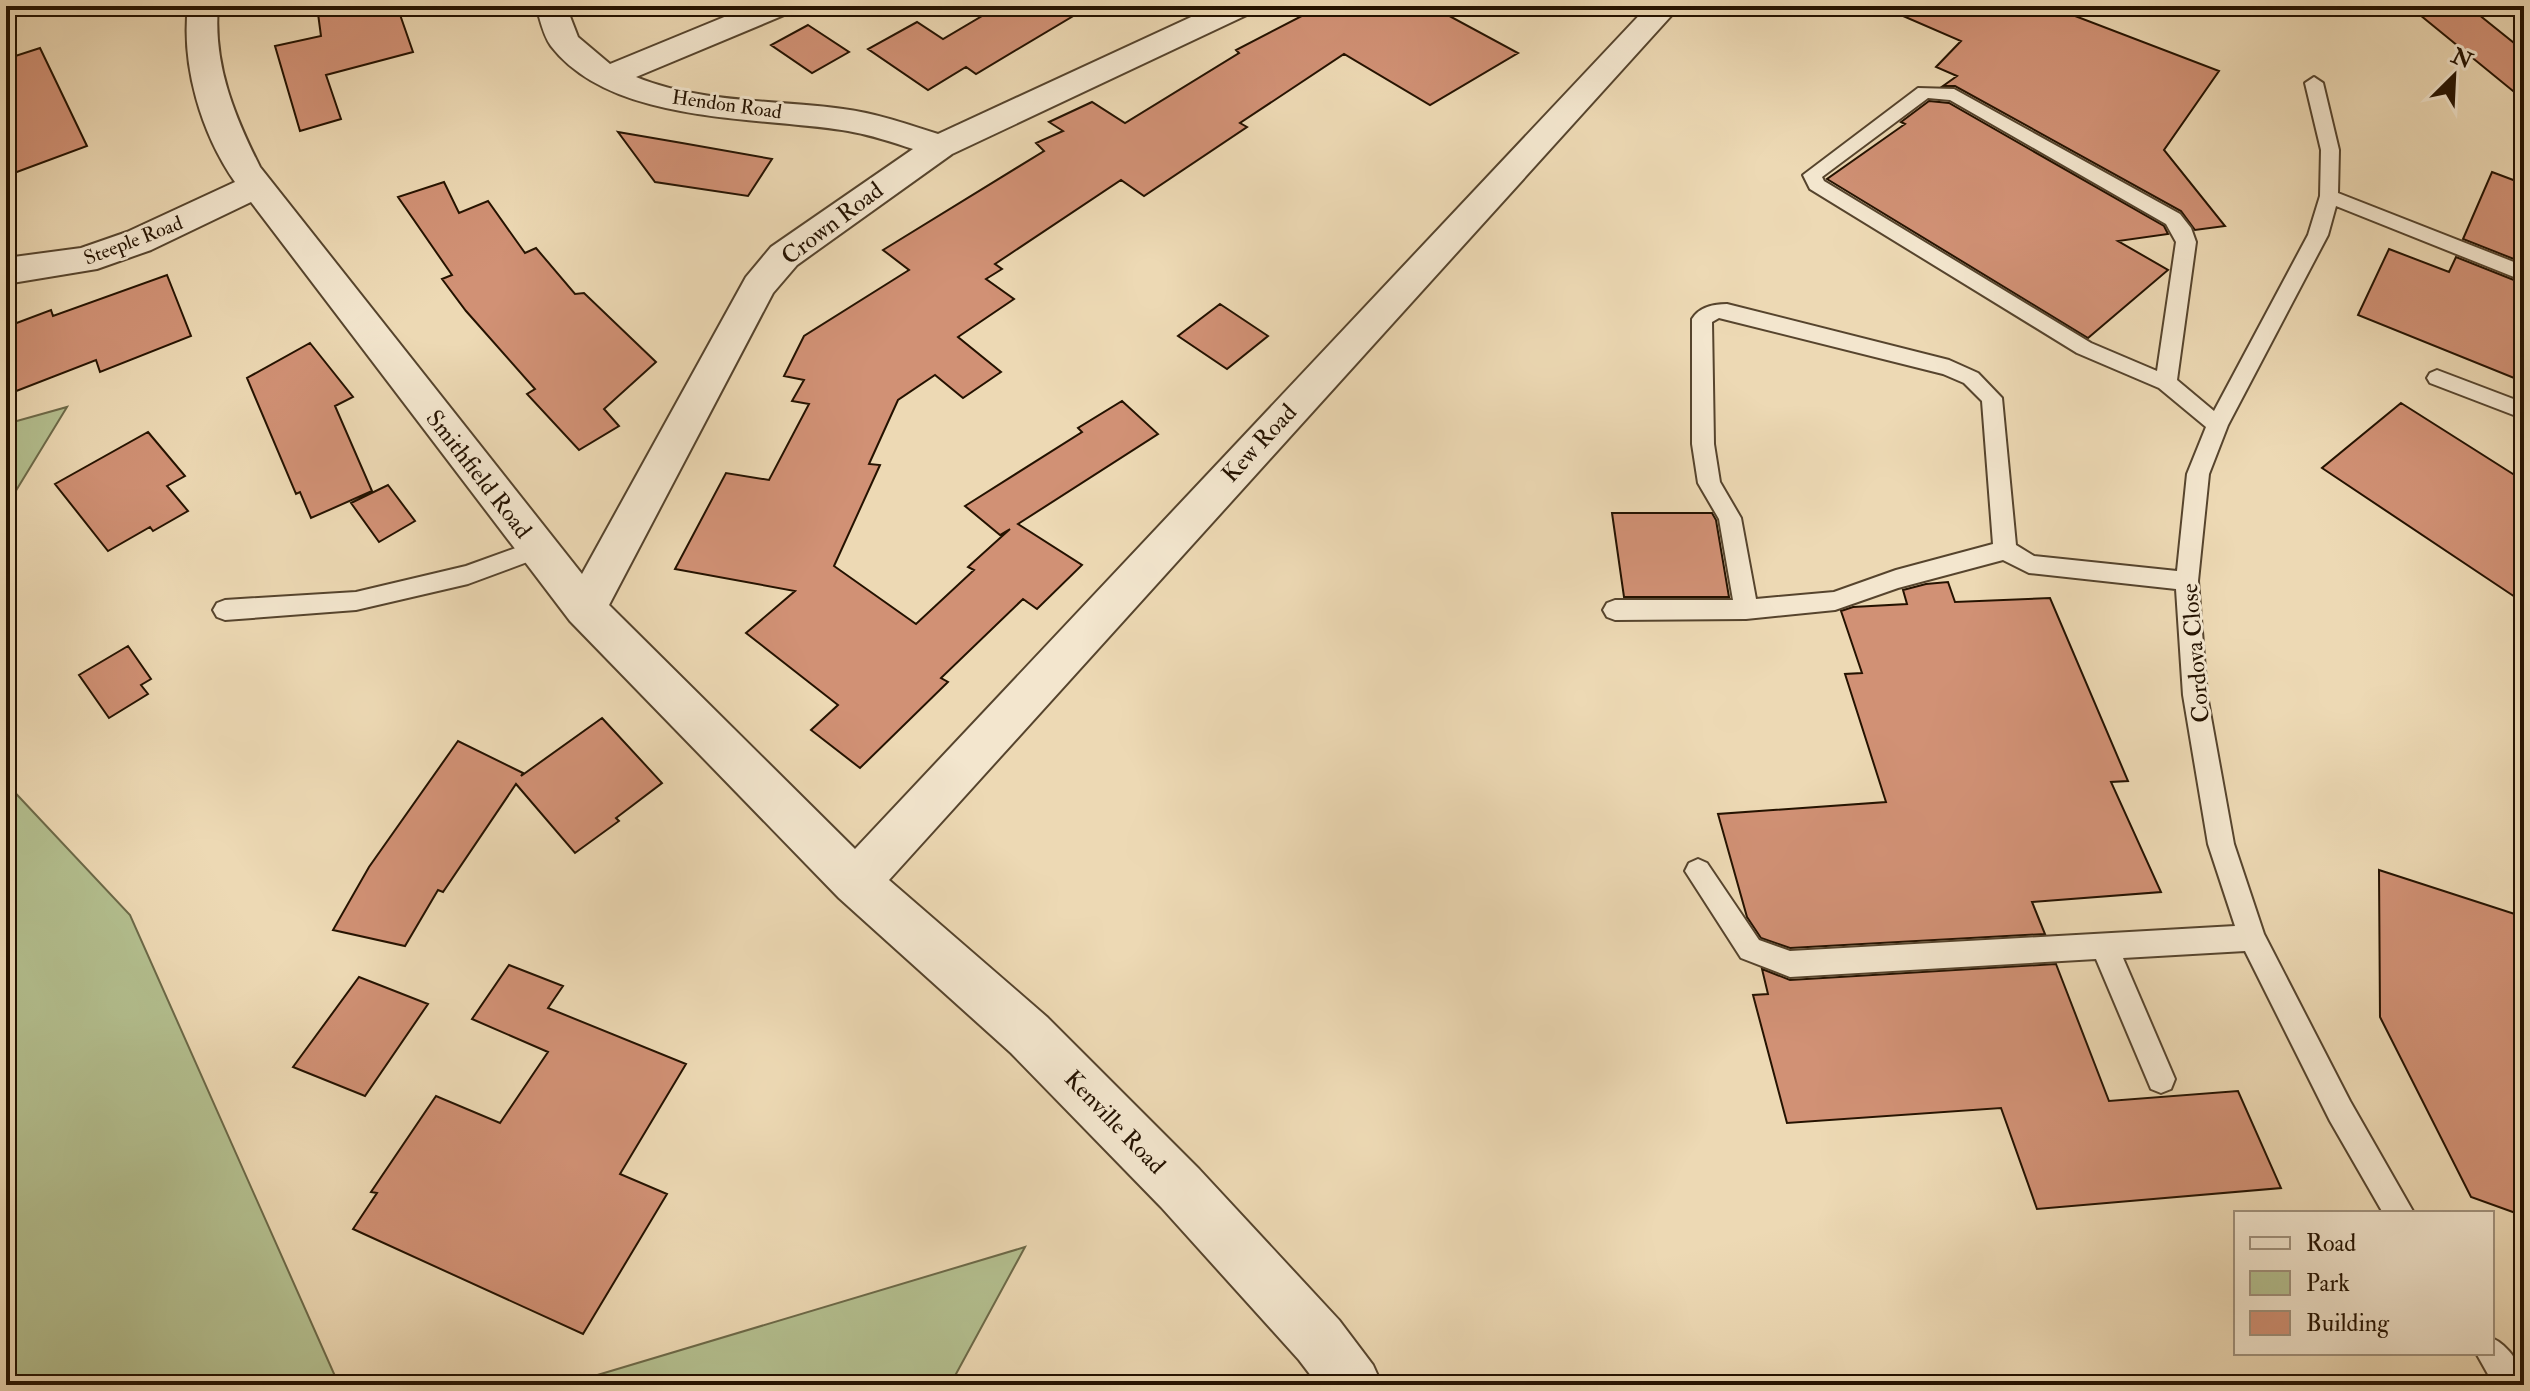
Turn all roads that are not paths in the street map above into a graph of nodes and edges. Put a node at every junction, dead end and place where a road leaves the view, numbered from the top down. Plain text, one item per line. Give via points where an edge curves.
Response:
1 (203, 6) edge
2 (551, 6) edge
3 (778, 6) edge
4 (1240, 6) edge
5 (1665, 6) edge
6 (607, 77) junction
7 (2314, 83) dead end
8 (940, 146) junction
9 (254, 187) junction
10 (2329, 196) junction
11 (6, 271) edge
12 (2524, 274) edge
13 (2437, 378) dead end
14 (2166, 383) junction
15 (2524, 411) edge
16 (2217, 425) junction
17 (538, 549) junction
18 (2005, 550) junction
19 (2187, 581) junction
20 (585, 609) junction
21 (1746, 609) junction
22 (225, 610) dead end
23 (1615, 610) dead end
24 (1698, 871) dead end
25 (856, 882) junction
26 (2252, 938) junction
27 (2104, 946) junction
28 (2161, 1079) dead end
29 (2398, 1211) edge
30 (2492, 1355) edge
31 (1353, 1385) edge
32 (2513, 1385) edge

1 - 9 street, Smithfield Road via 203,51 211,84 229,139
2 - 6 street, Hendon Road via 562,42
3 - 6 street
4 - 8 street, Crown Road
5 - 25 street, Kew Road
6 - 8 street, Hendon Road via 655,95 850,121
7 - 10 lane, Cordova Close via 2330,150
8 - 20 street, Crown Road via 771,269
9 - 11 street, Steeple Road via 139,241 84,260
9 - 17 street, Smithfield Road
10 - 12 lane
10 - 16 lane, Cordova Close via 2318,235
13 - 15 lane
14 - 14 lane via 2070,340 1817,185 1812,175 1924,92 1942,93 2173,219 2186,242
14 - 16 lane
16 - 19 lane, Cordova Close via 2198,474
17 - 20 street, Smithfield Road
17 - 22 lane via 468,575 356,601
18 - 19 lane via 2029,564
18 - 21 lane via 1835,601
18 - 21 lane via 1992,398 1971,378 1949,368 1716,311 1702,319 1703,444 1709,483 1730,518
19 - 26 lane, Cordova Close via 2195,695 2221,844
20 - 25 street, Smithfield Road
21 - 23 lane
24 - 27 lane via 1750,949 1790,964
25 - 31 street, Kenville Road via 1029,1035 1180,1188 1319,1340
26 - 27 lane
26 - 29 lane, Cordova Close
27 - 28 lane
30 - 32 lane

